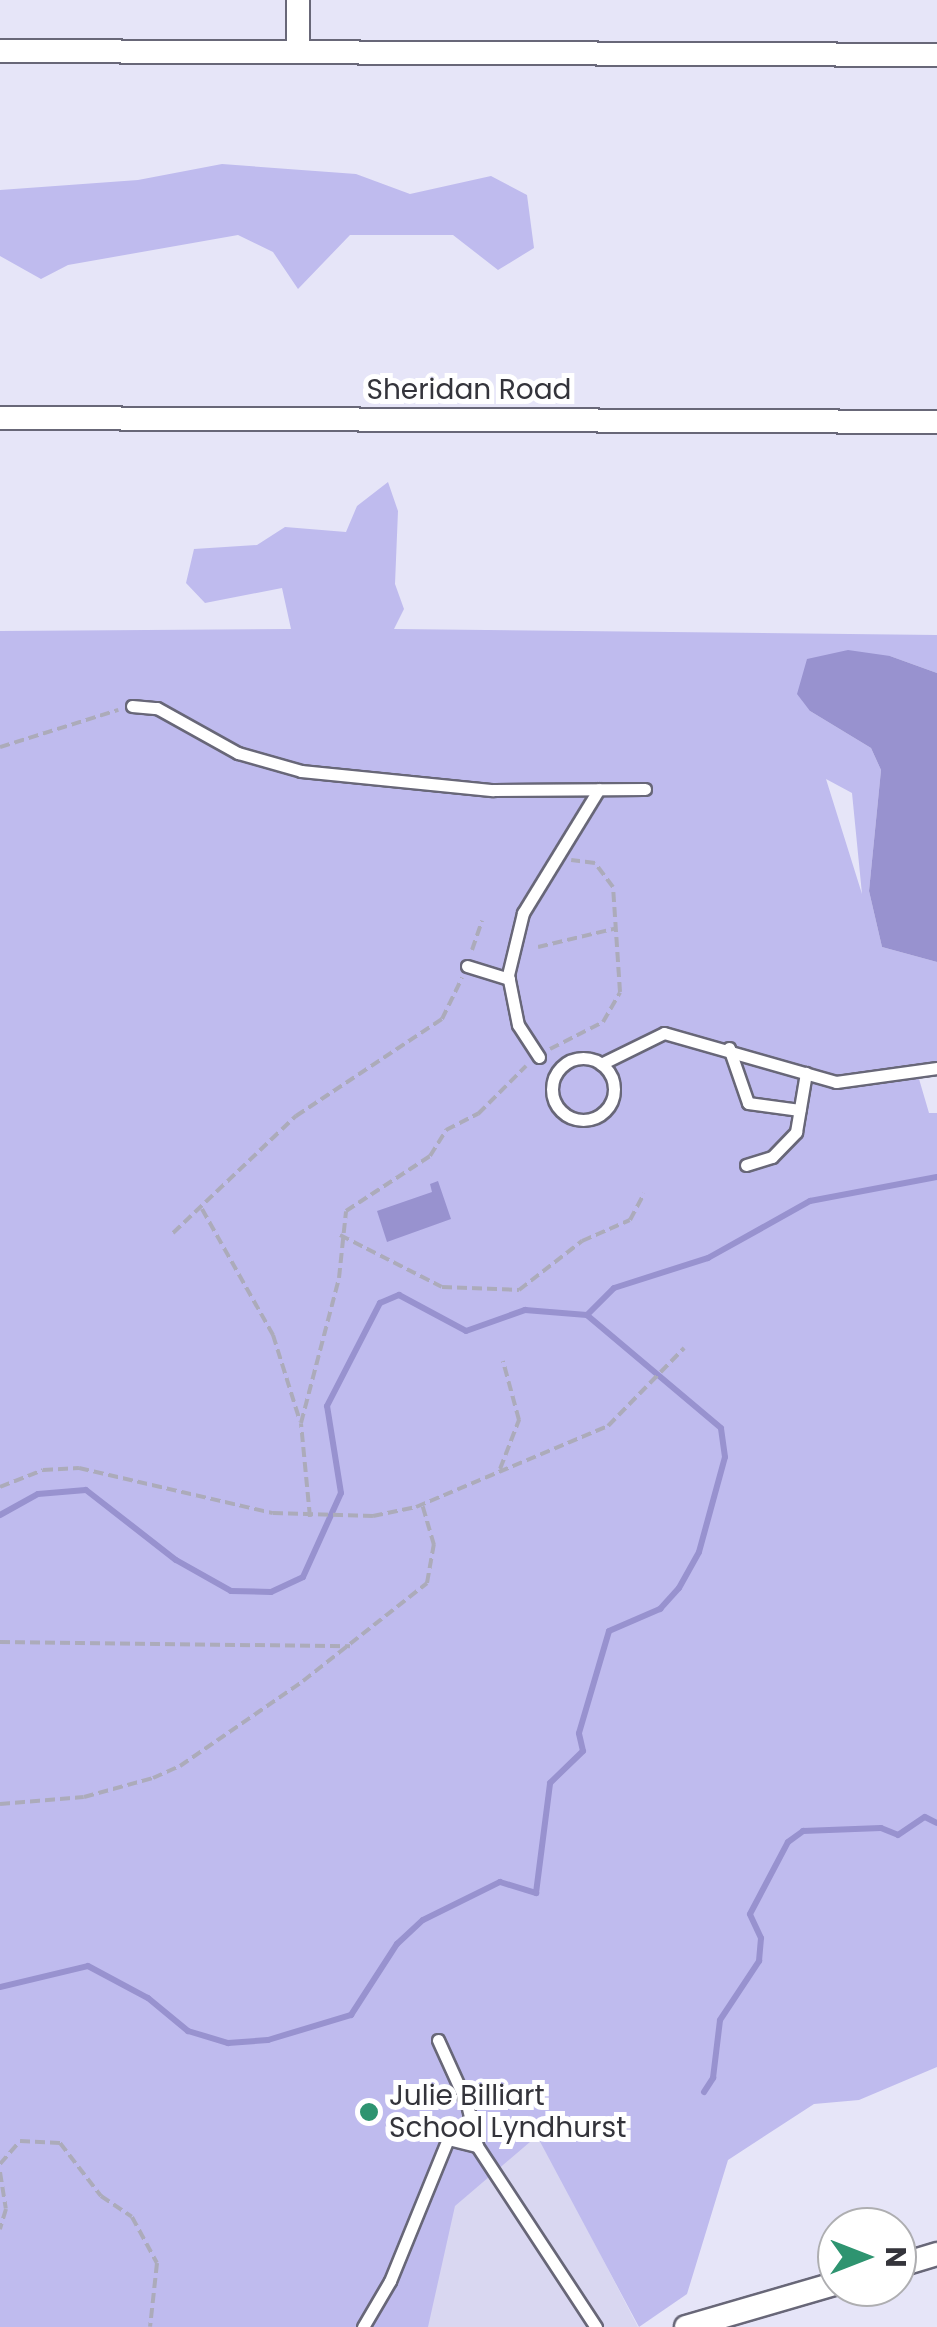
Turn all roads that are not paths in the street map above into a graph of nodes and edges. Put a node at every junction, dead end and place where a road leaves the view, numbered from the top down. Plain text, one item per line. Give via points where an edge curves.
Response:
1 (298, 0) edge
2 (0, 51) edge
3 (298, 52) junction
4 (937, 56) edge
5 (0, 418) edge
6 (937, 422) edge
7 (132, 706) road end
8 (645, 789) dead end
9 (600, 790) junction
10 (467, 966) road end
11 (509, 978) junction
12 (729, 1048) junction
13 (539, 1056) road end
14 (601, 1064) junction
15 (937, 1068) edge
16 (806, 1072) junction
17 (800, 1110) junction
18 (746, 1165) dead end
19 (438, 2040) dead end
20 (477, 2146) junction
21 (817, 2291) edge
22 (743, 2319) edge
23 (364, 2327) edge
24 (596, 2327) edge
25 (686, 2327) edge

1 - 3 street
2 - 3 street
3 - 4 street
5 - 6 street, Sheridan Road
7 - 9 lane via 156,708 238,754 284,768 494,790
8 - 9 lane
9 - 11 lane via 523,913
10 - 11 lane
11 - 13 lane via 518,1025
12 - 14 lane via 664,1032
12 - 16 lane
12 - 17 lane via 748,1103
14 - 14 lane via 574,1059 558,1072 552,1091 567,1116 596,1118 611,1104 614,1084
15 - 16 lane via 836,1082
16 - 17 lane
17 - 18 lane via 785,1148
19 - 20 lane via 467,2104
20 - 23 lane via 448,2138 390,2281
20 - 24 lane
21 - 22 street
22 - 25 street

